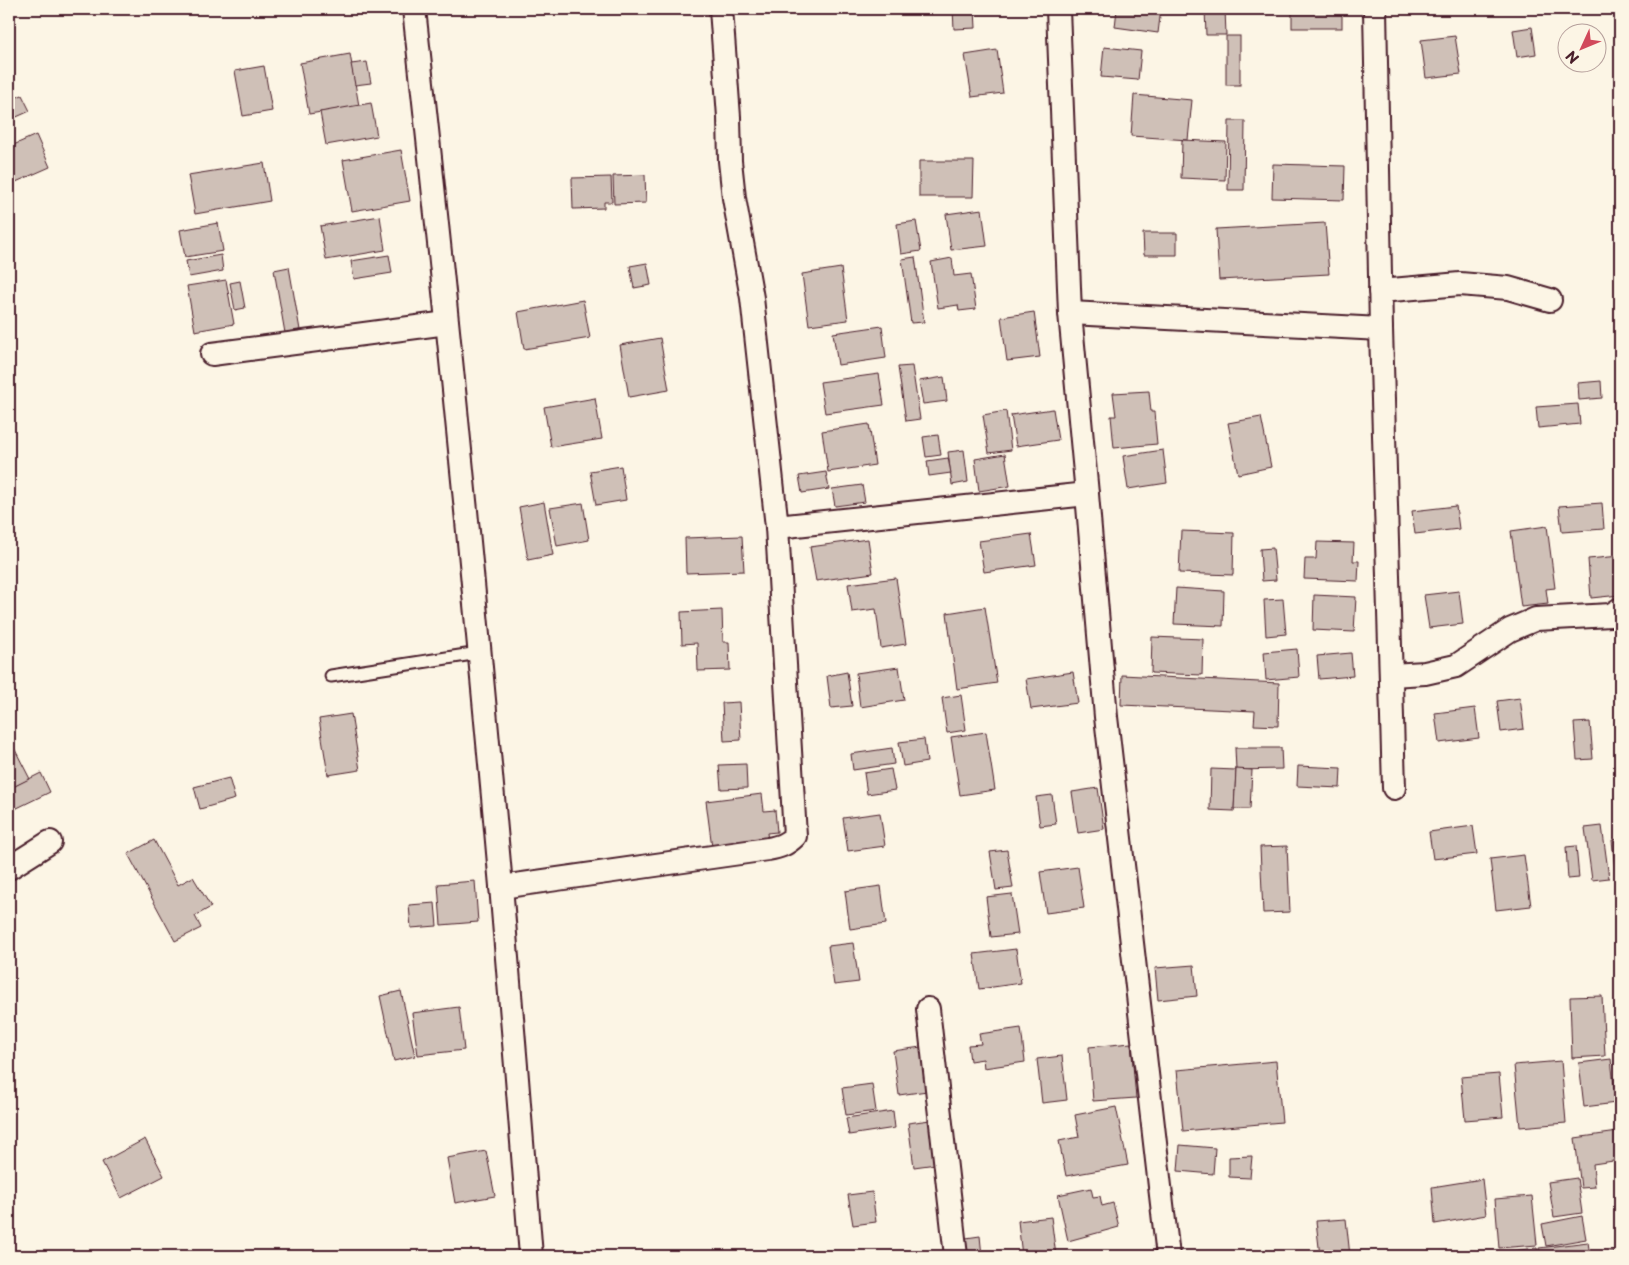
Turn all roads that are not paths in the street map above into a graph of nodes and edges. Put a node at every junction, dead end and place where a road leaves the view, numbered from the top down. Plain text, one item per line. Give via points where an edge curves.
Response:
1 (414, 9) edge
2 (721, 9) edge
3 (1058, 9) edge
4 (1375, 9) edge
5 (1380, 291) junction
6 (1550, 300) dead end
7 (1070, 313) junction
8 (447, 323) junction
9 (1381, 329) junction
10 (212, 354) dead end
11 (1087, 494) junction
12 (777, 527) junction
13 (1620, 609) edge
14 (479, 652) junction
15 (1391, 674) junction
16 (331, 676) dead end
17 (1394, 788) dead end
18 (50, 842) dead end
19 (9, 868) edge
20 (501, 887) junction
21 (928, 1010) dead end
22 (531, 1256) edge
23 (956, 1256) edge
24 (1168, 1256) edge

1 - 8 street
2 - 12 street via 732,180 752,298
3 - 7 street
4 - 5 street
5 - 6 street via 1460,284 1508,288
5 - 9 street
7 - 9 street
7 - 11 street
8 - 10 street
8 - 14 street
9 - 15 street
11 - 12 street
11 - 24 street via 1106,717
12 - 20 street via 795,836 781,846 768,849
13 - 15 street via 1611,614 1536,619 1510,630 1456,666
14 - 16 lane
14 - 20 street
15 - 17 street
18 - 19 street
20 - 22 street
21 - 23 street

